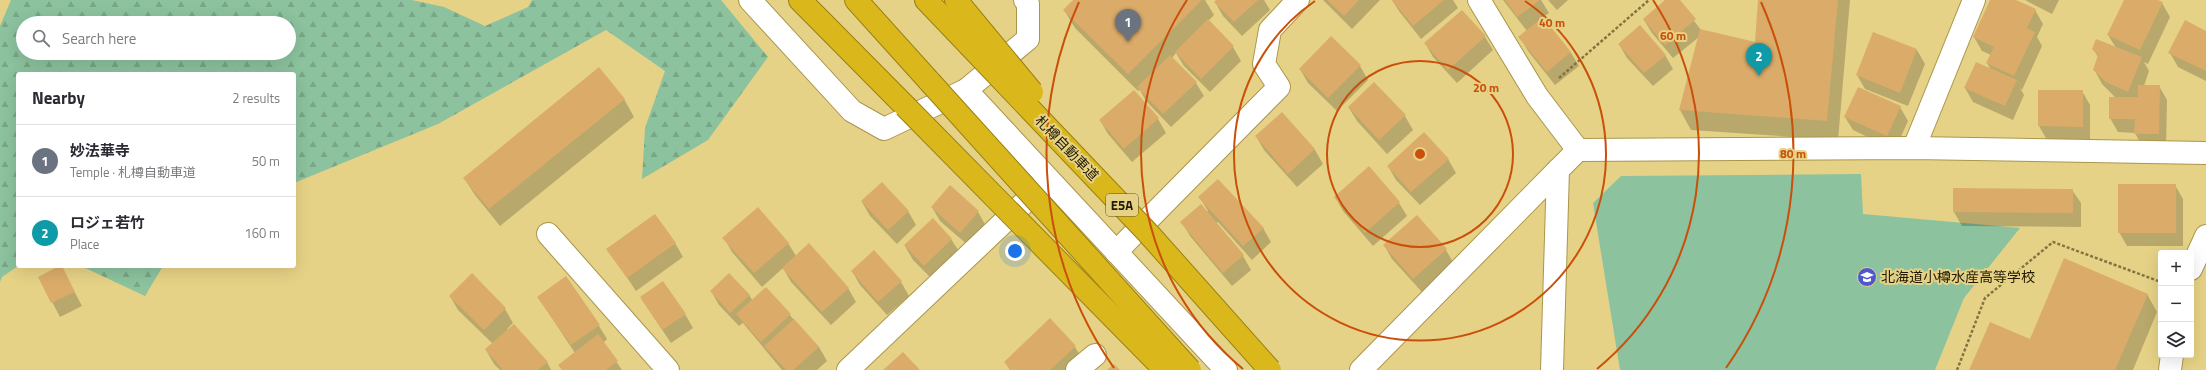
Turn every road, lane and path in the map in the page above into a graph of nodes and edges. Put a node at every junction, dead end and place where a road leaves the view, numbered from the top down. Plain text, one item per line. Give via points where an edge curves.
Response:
1 (750, 0) edge
2 (800, 0) edge
3 (856, 0) edge
4 (926, 0) edge
5 (956, 0) edge
6 (1298, 0) edge
7 (1479, 0) edge
8 (1649, 0) edge
9 (1974, 0) edge
10 (1028, 1) edge
11 (976, 39) junction
12 (966, 90) junction
13 (1537, 96) junction
14 (1914, 148) junction
15 (1578, 150) junction
16 (2206, 153) edge
17 (1558, 170) junction
18 (1048, 180) junction
19 (548, 234) dead end
20 (2206, 236) edge
21 (1116, 252) junction
22 (2194, 262) edge
23 (2158, 281) edge
24 (1095, 355) dead end
25 (2172, 358) edge
26 (668, 370) edge
27 (848, 370) edge
28 (1077, 370) edge
29 (1166, 370) edge
30 (1190, 370) edge
31 (1226, 370) edge
32 (1270, 370) edge
33 (1361, 370) edge
34 (1552, 370) edge
35 (1957, 370) edge
36 (2170, 370) edge

1 - 12 street via 852,111 884,128
2 - 29 highway, bridge
3 - 30 highway, bridge
4 - 11 highway, 札樽自動車道 / E5A
5 - 11 highway
6 - 21 street via 1270,30 1264,64 1279,87
7 - 13 street
8 - 13 path
9 - 14 street
10 - 12 street via 1028,39
11 - 32 highway, 札樽自動車道 / E5A, bridge
12 - 18 street
13 - 15 street
14 - 15 street
14 - 16 street
15 - 17 street
17 - 33 street
17 - 34 street
18 - 21 street
18 - 27 street
19 - 26 street
20 - 22 street
21 - 31 street
23 - 35 path via 2053,242 1985,298
24 - 28 street
25 - 36 street

